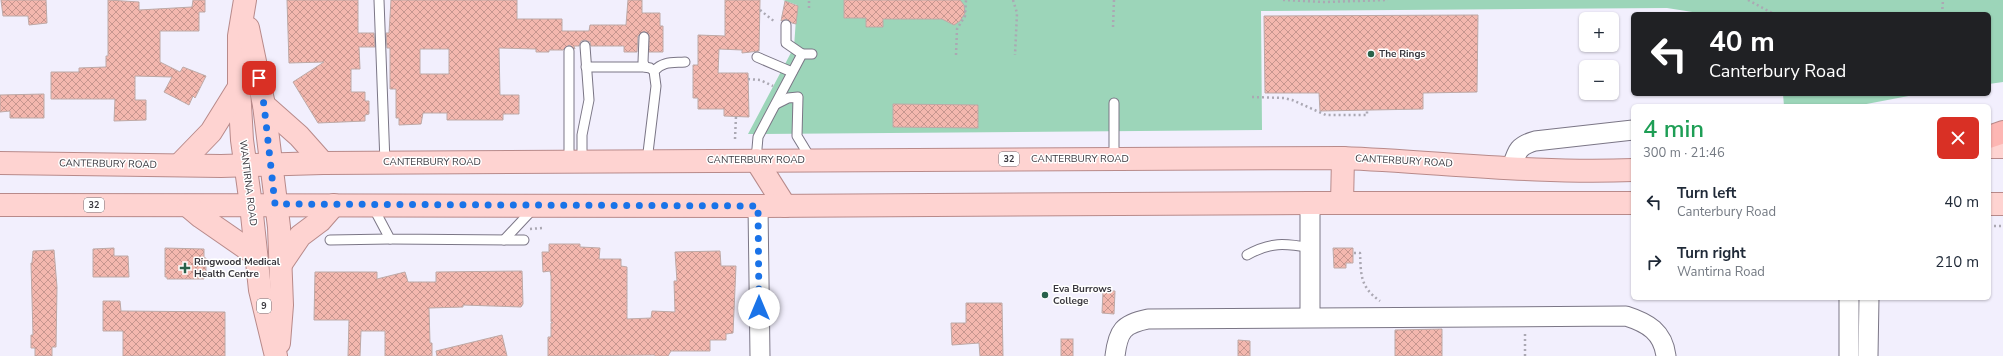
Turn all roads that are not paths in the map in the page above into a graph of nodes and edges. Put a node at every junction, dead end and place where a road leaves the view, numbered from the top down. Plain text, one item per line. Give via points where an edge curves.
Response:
1 (378, 0) edge
2 (245, 5) edge
3 (786, 28) road end
4 (644, 37) dead end
5 (585, 46) dead end
6 (569, 51) dead end
7 (772, 54) dead end
8 (802, 54) junction
9 (812, 54) dead end
10 (757, 57) dead end
11 (685, 62) dead end
12 (772, 64) junction
13 (586, 67) junction
14 (646, 67) junction
15 (654, 71) junction
16 (792, 72) junction
17 (239, 87) junction
18 (1114, 103) dead end
19 (776, 104) junction
20 (264, 105) junction
21 (1631, 130) edge
22 (2003, 132) edge
23 (1991, 136) edge
24 (1991, 147) edge
25 (2003, 147) edge
26 (1343, 158) junction
27 (811, 159) junction
28 (1114, 159) junction
29 (756, 160) junction
30 (575, 161) junction
31 (647, 161) junction
32 (0, 163) edge
33 (323, 163) junction
34 (385, 163) junction
35 (270, 164) junction
36 (179, 165) junction
37 (245, 165) junction
38 (1512, 167) junction
39 (1631, 170) edge
40 (1310, 203) junction
41 (1342, 203) junction
42 (1631, 203) edge
43 (275, 204) junction
44 (1991, 204) edge
45 (2003, 204) edge
46 (0, 205) edge
47 (252, 205) junction
48 (334, 205) junction
49 (371, 205) junction
50 (536, 205) junction
51 (188, 206) junction
52 (758, 206) junction
53 (785, 206) junction
54 (390, 239) junction
55 (330, 240) dead end
56 (504, 240) junction
57 (524, 240) dead end
58 (1310, 248) junction
59 (256, 255) junction
60 (1247, 255) dead end
61 (280, 264) junction
62 (1849, 300) edge
63 (1869, 300) edge
64 (1310, 317) junction
65 (277, 356) edge
66 (760, 356) edge
67 (1114, 356) edge
68 (1666, 356) edge
69 (1849, 356) edge
70 (1868, 356) edge

1 - 34 lane
2 - 17 main road, WANTIRNA ROAD / 9 via 239,36
2 - 20 main road, WANTIRNA ROAD / 9
3 - 8 lane via 786,43
4 - 14 lane via 643,62
5 - 13 lane
6 - 30 lane
7 - 12 lane
8 - 9 lane
8 - 16 lane
10 - 12 lane
11 - 15 lane via 661,64
12 - 16 lane
13 - 14 lane
13 - 30 lane via 589,100
14 - 15 lane
15 - 31 lane via 656,86
16 - 19 lane
17 - 36 main road via 211,132
17 - 37 main road, WANTIRNA ROAD / 9
18 - 28 lane
19 - 27 lane via 788,98 798,97 797,136
19 - 29 lane via 758,137
20 - 33 main road via 299,136
20 - 35 main road, WANTIRNA ROAD / 9
21 - 38 street via 1525,144 1518,150
22 - 23 highway
24 - 25 main road
26 - 28 main road, CANTERBURY ROAD / 32
26 - 38 main road, CANTERBURY ROAD / 32
26 - 41 main road
27 - 28 main road, CANTERBURY ROAD / 32
27 - 29 main road, CANTERBURY ROAD / 32
29 - 31 main road, CANTERBURY ROAD / 32
29 - 53 main road
30 - 31 main road, CANTERBURY ROAD / 32
30 - 34 main road, CANTERBURY ROAD / 32
32 - 36 main road, CANTERBURY ROAD / 32
33 - 34 main road, CANTERBURY ROAD / 32
33 - 35 main road, CANTERBURY ROAD / 32
35 - 37 main road, CANTERBURY ROAD / 32
35 - 43 main road, WANTIRNA ROAD / 9
36 - 37 main road, CANTERBURY ROAD / 32
37 - 47 main road, WANTIRNA ROAD / 9
38 - 39 main road, CANTERBURY ROAD / 32
40 - 41 main road, 32
40 - 53 main road, 32
40 - 58 street
41 - 42 main road, 32
43 - 47 main road, 32
43 - 48 main road, 32
43 - 61 main road, WANTIRNA ROAD / 9 via 279,227
44 - 45 main road
46 - 51 main road, 32
47 - 51 main road, 32
47 - 59 main road, WANTIRNA ROAD / 9
48 - 49 main road, 32
48 - 61 main road via 320,221 300,236
49 - 50 main road, 32
49 - 54 lane
50 - 52 main road, 32
50 - 56 lane
51 - 59 main road
52 - 53 main road, 32
52 - 66 street
54 - 55 lane
54 - 56 lane
56 - 57 lane
58 - 60 lane via 1270,245
58 - 64 street
59 - 65 main road, WANTIRNA ROAD / 9 via 260,290
61 - 65 main road, WANTIRNA ROAD / 9 via 282,305
62 - 69 street
63 - 70 street
64 - 67 street via 1148,319 1123,328 1117,340
64 - 68 street via 1626,316 1648,324 1655,330 1665,345

